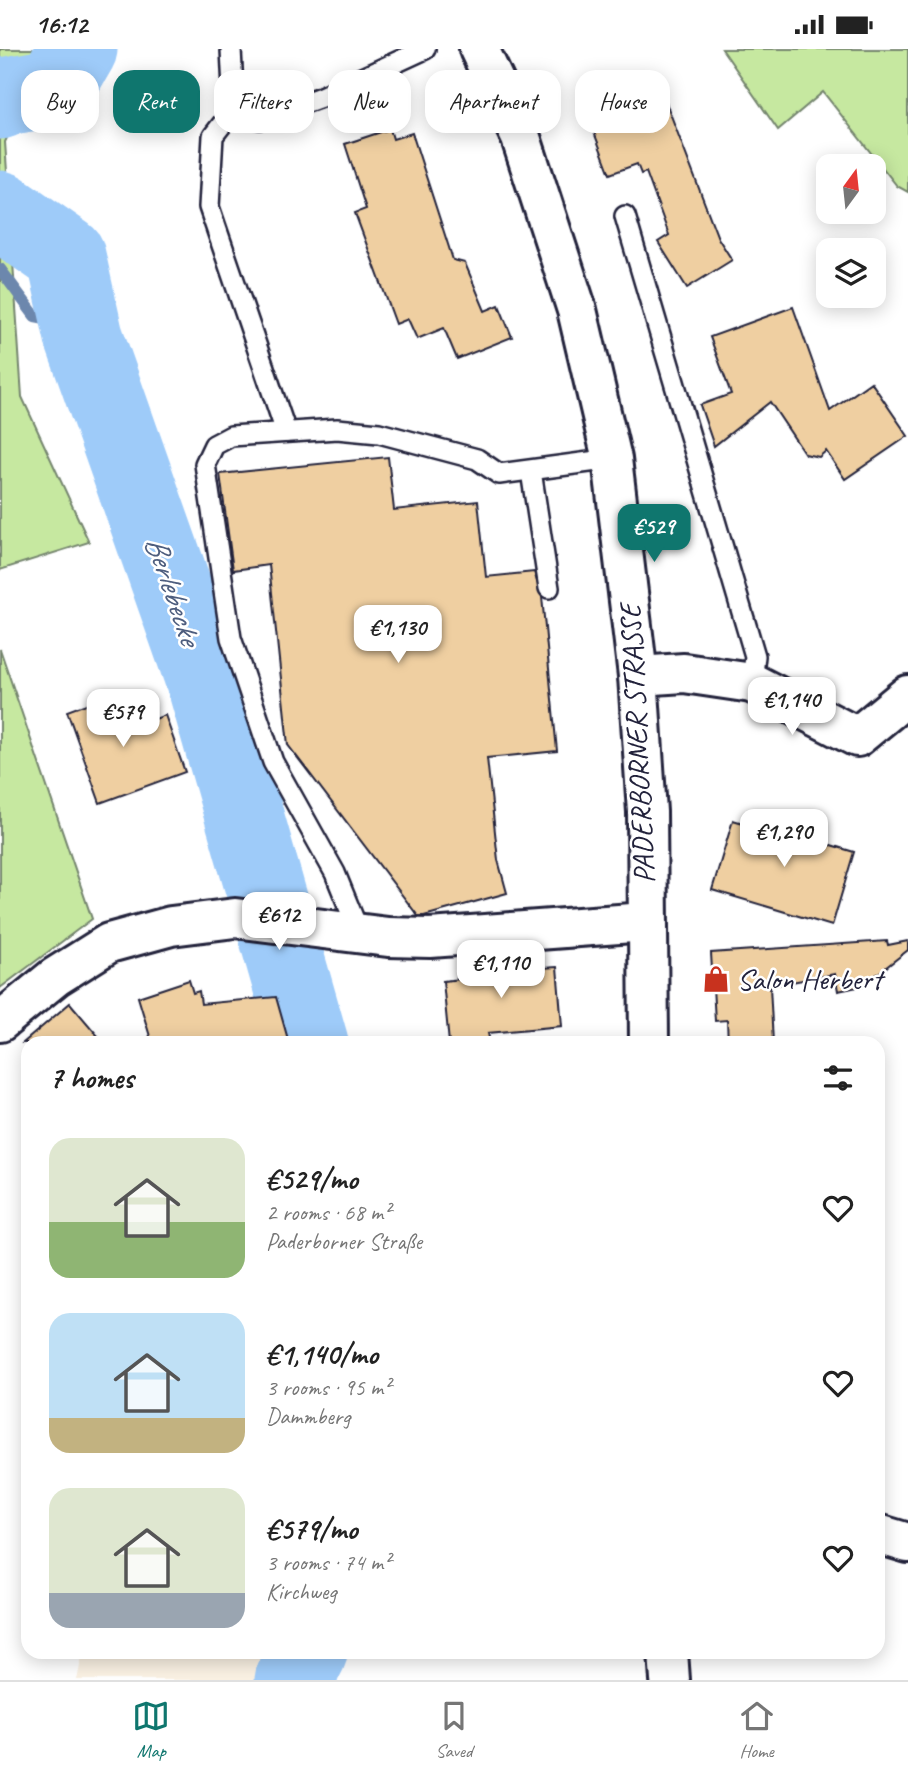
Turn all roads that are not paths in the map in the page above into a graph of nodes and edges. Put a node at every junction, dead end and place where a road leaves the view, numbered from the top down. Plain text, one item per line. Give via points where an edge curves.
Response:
1 (231, 49) edge
2 (425, 49) edge
3 (479, 49) edge
4 (232, 70) edge
5 (314, 100) edge
6 (216, 133) edge
7 (625, 216) dead end
8 (286, 432) junction
9 (612, 459) junction
10 (531, 471) junction
11 (549, 588) dead end
12 (638, 675) junction
13 (752, 683) junction
14 (908, 695) edge
15 (646, 922) junction
16 (344, 930) junction
17 (0, 1022) edge
18 (649, 1036) edge
19 (885, 1536) edge
20 (908, 1543) edge
21 (668, 1659) edge
22 (670, 1680) edge

1 - 4 lane
2 - 5 lane
3 - 9 main road, PADERBORNER STRASSE via 521,138 578,310
6 - 8 lane via 209,207
7 - 13 lane via 755,656
8 - 10 lane via 337,429 379,433 477,459 499,474
8 - 16 lane via 231,436 214,445 205,464 231,638 272,762 335,873
9 - 10 lane
9 - 12 main road, PADERBORNER STRASSE
10 - 11 lane
12 - 13 main road via 684,673
12 - 15 main road, PADERBORNER STRASSE via 647,811
13 - 14 main road via 857,737
15 - 16 main road via 429,938
15 - 18 main road, PADERBORNER STRASSE
16 - 17 main road via 235,918 171,926 109,943 55,977
19 - 20 main road
21 - 22 main road

